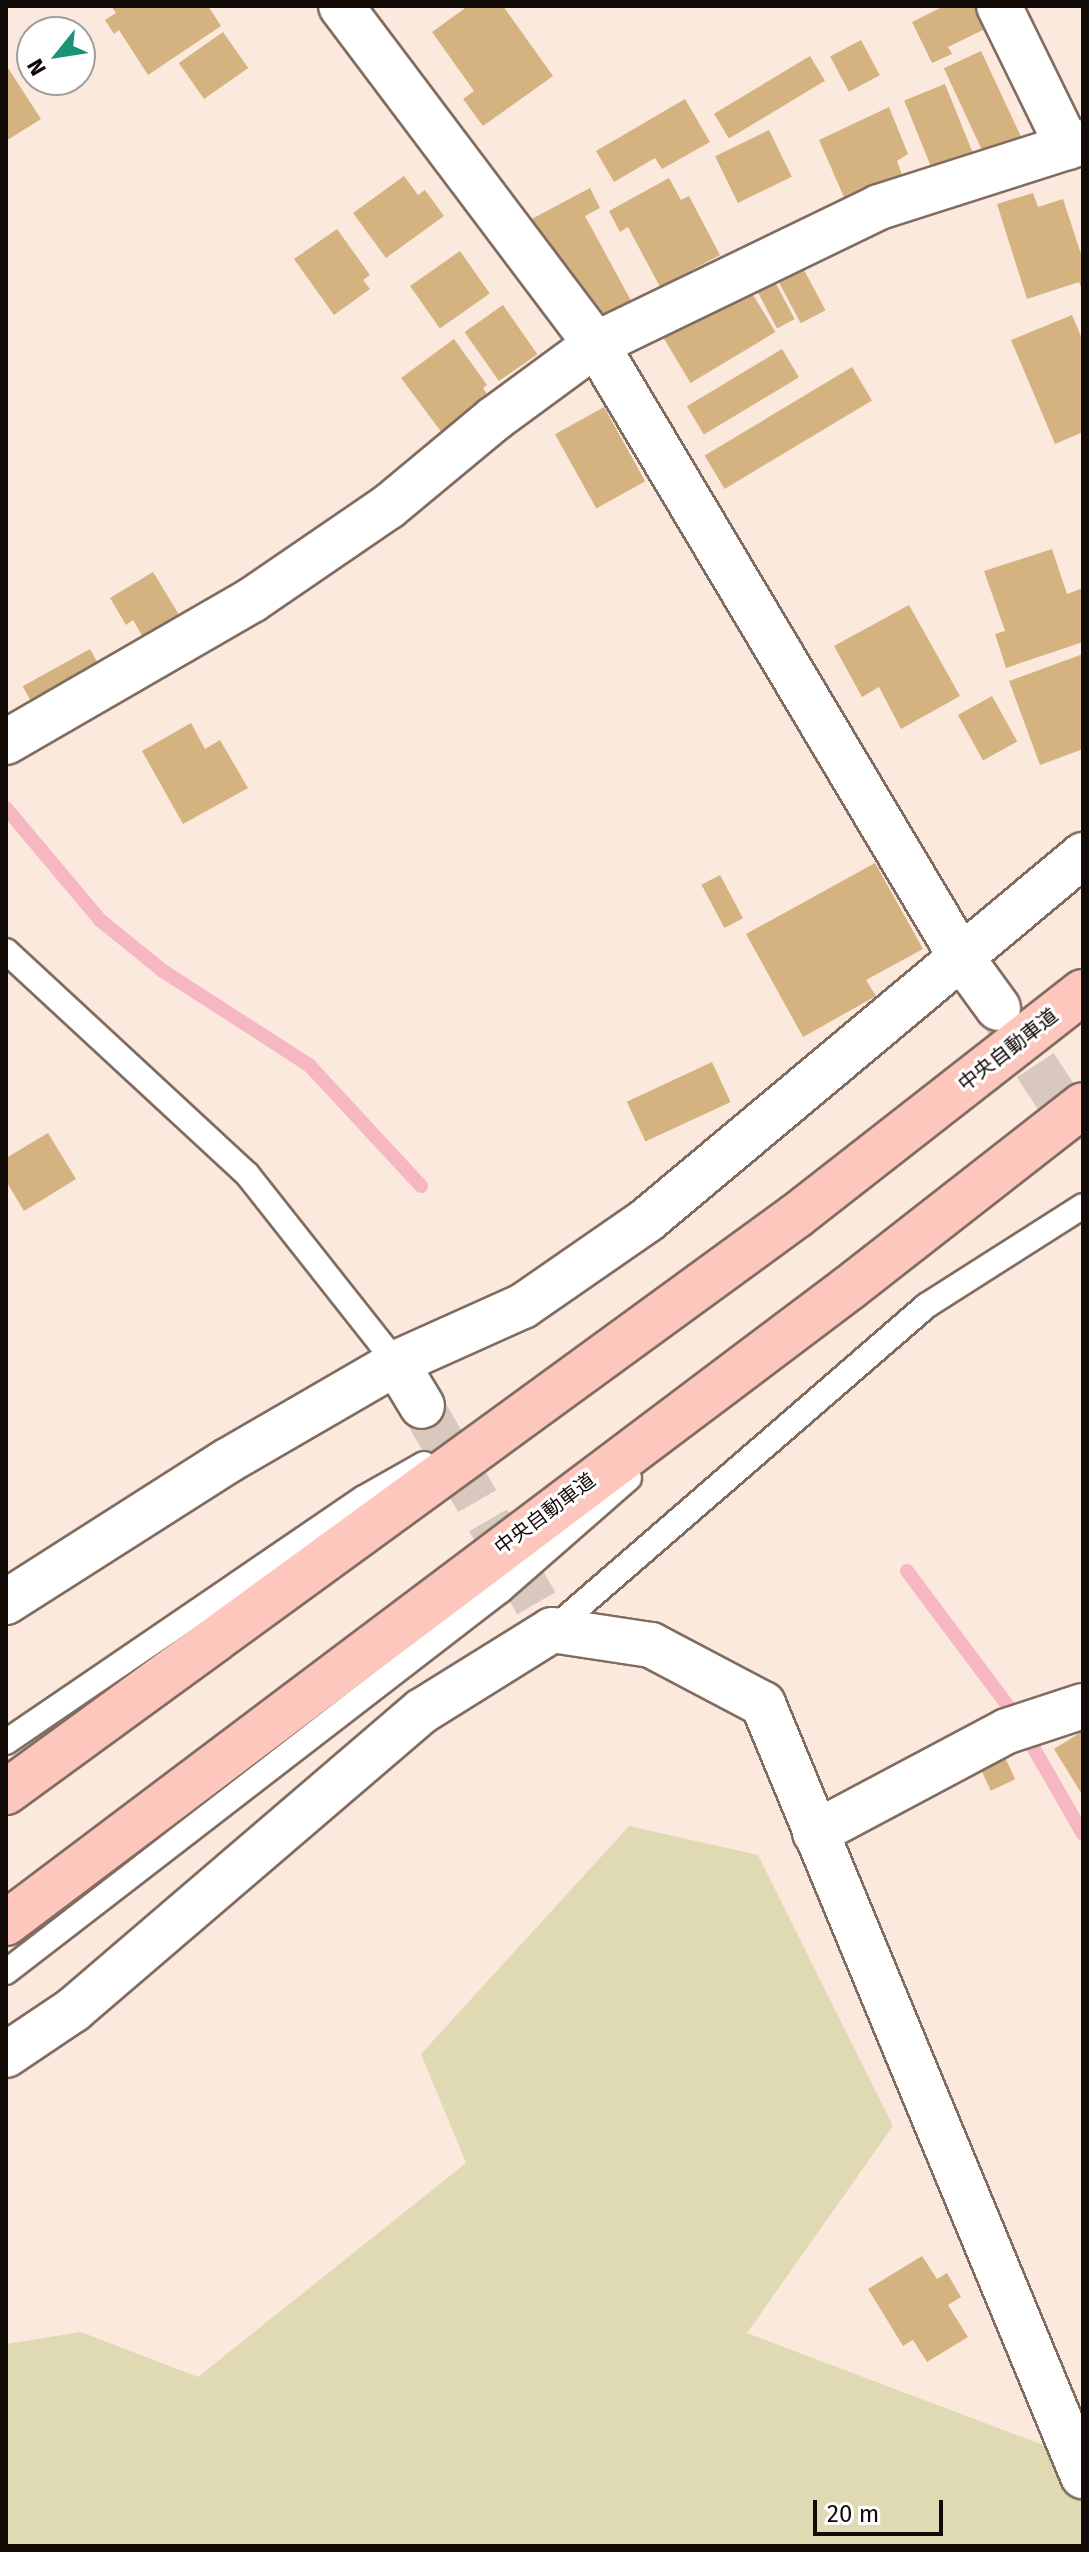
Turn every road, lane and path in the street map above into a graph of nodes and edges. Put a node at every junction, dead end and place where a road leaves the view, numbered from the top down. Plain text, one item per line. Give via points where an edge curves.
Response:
1 (341, 6) edge
2 (999, 6) edge
3 (1075, 145) edge
4 (596, 344) junction
5 (21, 734) edge
6 (1083, 855) edge
7 (6, 951) edge
8 (961, 957) junction
9 (1083, 992) edge
10 (998, 1008) tunnel mouth
11 (1083, 1105) edge
12 (1083, 1206) edge
13 (849, 1288) junction
14 (396, 1363) junction
15 (569, 1382) junction
16 (422, 1406) tunnel mouth
17 (6, 1602) edge
18 (544, 1616) junction
19 (1083, 1706) edge
20 (6, 1742) edge
21 (6, 1792) edge
22 (815, 1833) junction
23 (6, 1923) edge
24 (6, 1972) edge
25 (6, 2055) edge
26 (1083, 2476) edge

1 - 4 street
2 - 3 street
3 - 4 street via 879,207
4 - 5 street via 388,507 252,600
4 - 8 street
6 - 8 street
7 - 14 lane via 247,1174
8 - 10 street
8 - 14 street via 647,1220 523,1306
9 - 15 highway, 中央自動車道 via 796,1216
11 - 13 highway, 中央自動車道
12 - 18 lane via 926,1306
13 - 23 highway, 中央自動車道
13 - 24 lane via 501,1590
14 - 16 street
14 - 17 street via 229,1460
15 - 20 lane via 364,1498
15 - 21 highway, 中央自動車道
18 - 22 street via 651,1645 763,1704
18 - 25 street via 422,1711 73,2010
19 - 22 street via 1025,1726
22 - 26 street

